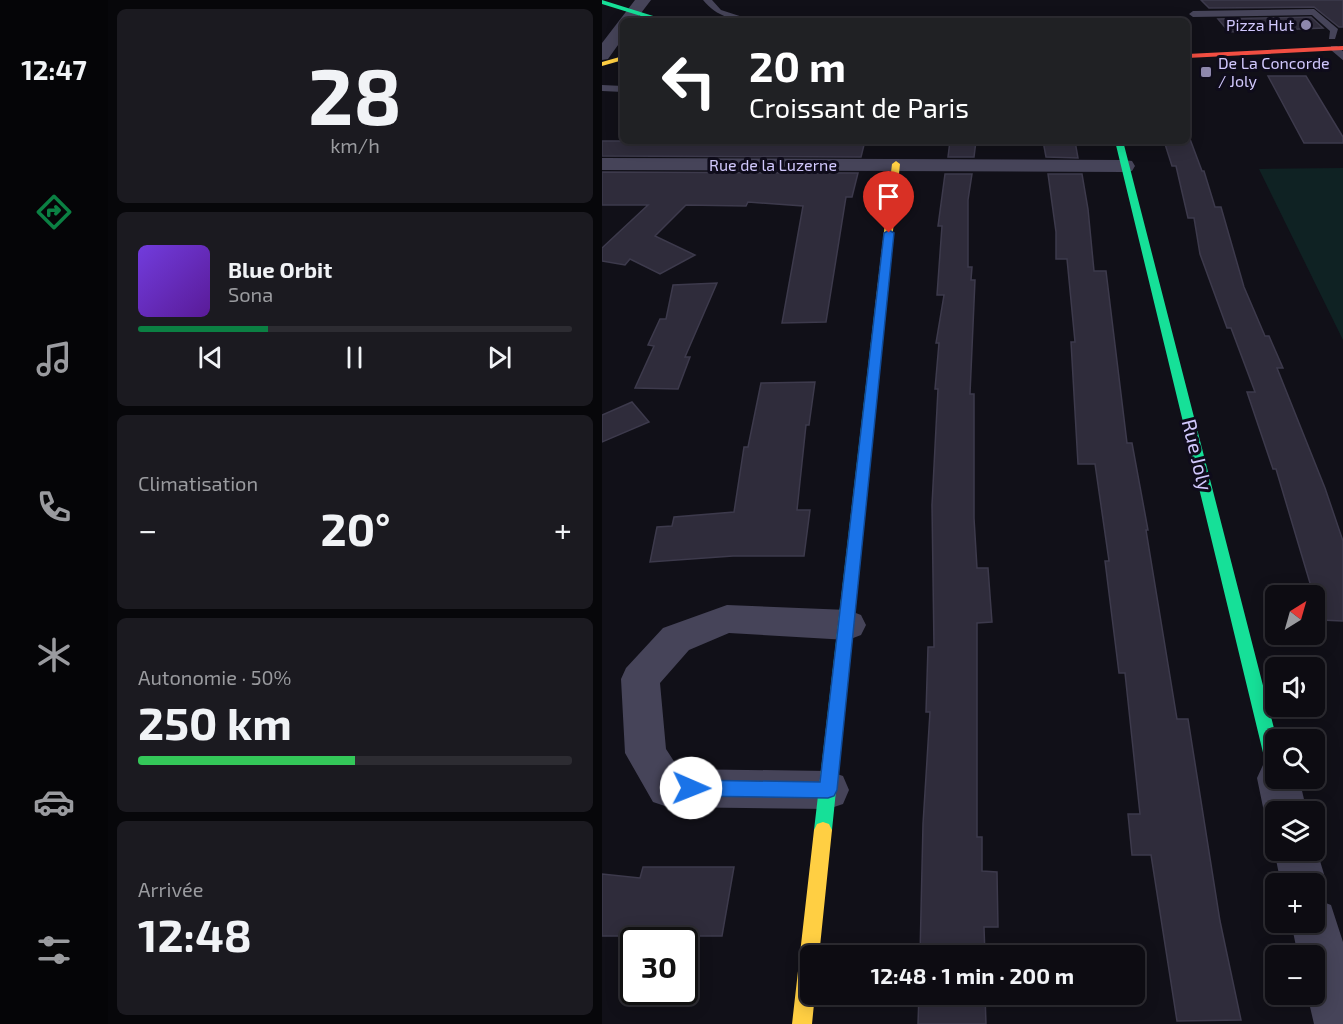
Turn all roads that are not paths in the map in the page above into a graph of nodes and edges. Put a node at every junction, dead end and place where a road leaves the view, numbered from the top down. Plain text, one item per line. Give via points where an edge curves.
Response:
1 (707, 0) edge
2 (602, 2) edge
3 (602, 13) edge
4 (1193, 14) dead end
5 (632, 15) edge
6 (648, 18) edge
7 (738, 18) edge
8 (620, 30) edge
9 (1339, 50) edge
10 (602, 54) edge
11 (1190, 56) edge
12 (620, 59) edge
13 (602, 64) edge
14 (1190, 66) edge
15 (602, 88) edge
16 (620, 89) edge
17 (1120, 144) edge
18 (602, 164) edge
19 (896, 164) junction
20 (1124, 166) junction
21 (848, 625) junction
22 (1266, 729) edge
23 (828, 790) junction
24 (1317, 933) edge
25 (802, 1024) edge
26 (1339, 1024) edge

1 - 7 lane via 714,9
2 - 5 street
3 - 5 street
4 - 9 lane via 1314,12 1335,32
5 - 6 street
8 - 10 street
9 - 11 street
9 - 14 street
12 - 13 street
15 - 16 lane
17 - 20 street, Rue Joly
18 - 19 street, Rue de la Luzerne
19 - 20 street, Rue de la Luzerne
19 - 21 street
20 - 22 street, Rue Joly
21 - 23 street
21 - 23 street via 727,619 676,639 640,679 646,753 668,788
23 - 25 street
24 - 26 street

